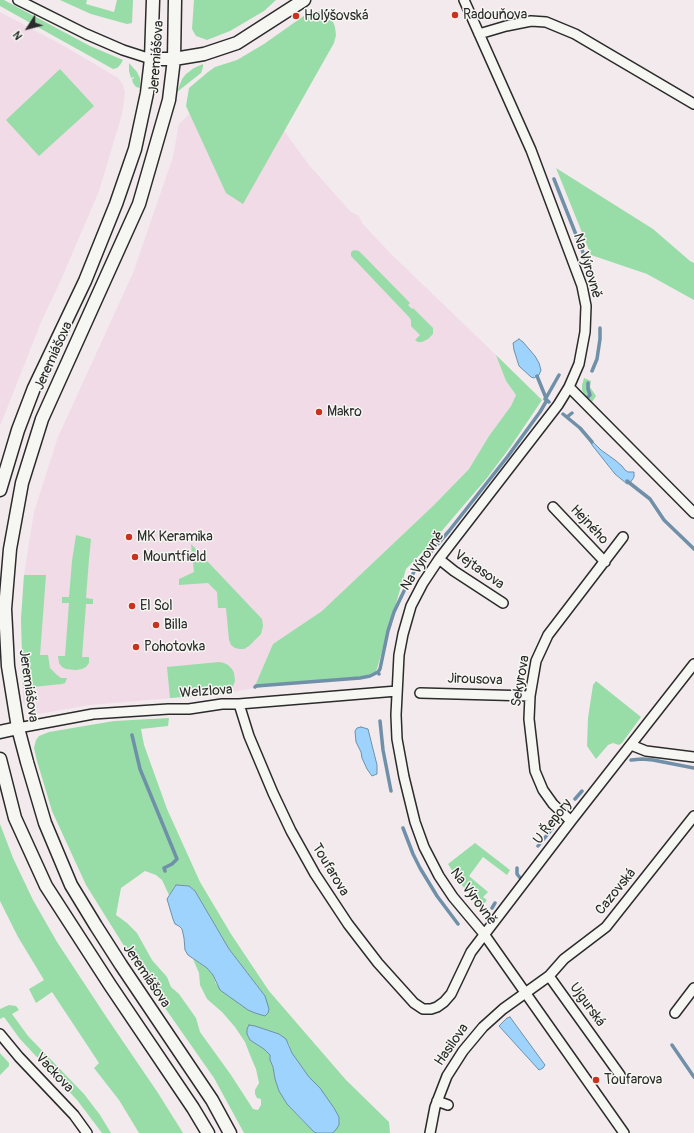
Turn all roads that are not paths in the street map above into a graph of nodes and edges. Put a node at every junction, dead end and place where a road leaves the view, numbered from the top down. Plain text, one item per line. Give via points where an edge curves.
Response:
1 (18, 0) edge
2 (153, 0) edge
3 (175, 0) edge
4 (304, 0) edge
5 (464, 0) edge
6 (479, 34) junction
7 (151, 58) junction
8 (174, 59) junction
9 (694, 104) edge
10 (570, 387) junction
11 (0, 490) edge
12 (553, 507) dead end
13 (694, 513) edge
14 (623, 537) dead end
15 (439, 559) junction
16 (605, 562) junction
17 (503, 604) dead end
18 (694, 664) edge
19 (397, 691) junction
20 (420, 693) dead end
21 (530, 696) junction
22 (239, 704) junction
23 (18, 728) junction
24 (0, 732) edge
25 (632, 745) junction
26 (694, 757) edge
27 (0, 759) edge
28 (694, 816) edge
29 (571, 821) junction
30 (484, 934) junction
31 (548, 976) junction
32 (694, 988) edge
33 (525, 993) junction
34 (444, 1002) joint
35 (675, 1013) dead end
36 (0, 1034) edge
37 (620, 1074) dead end
38 (437, 1101) junction
39 (448, 1105) dead end
40 (87, 1133) edge
41 (208, 1133) edge
42 (230, 1133) edge
43 (430, 1133) edge
44 (624, 1133) edge

1 - 7 street via 86,34 123,50
2 - 7 main road, Jeremiášova
3 - 8 main road, Jeremiášova
4 - 8 main road via 237,44 209,53
5 - 6 street, Na Výrovně
6 - 9 street via 531,21 546,22 575,34
6 - 10 street, Na Výrovně via 531,150 582,286 586,306 585,332 579,364
7 - 8 main road
7 - 11 main road, Jeremiášova via 136,149 85,281 34,388
8 - 23 main road, Jeremiášova via 169,100 139,204 42,419 22,483 10,549 5,609 8,666
10 - 13 street
10 - 15 street, Na Výrovně
12 - 16 street, Hejného
14 - 16 street, Sekyrova
15 - 17 street, Vejtasova
15 - 19 street, Na Výrovně via 411,606 399,655
16 - 21 street, Sekyrova via 548,635 536,661
18 - 25 street, U Řepory
19 - 22 street, Welzlova
19 - 30 street, Na Výrovně via 397,739 417,828 424,847 449,892
20 - 21 street, Jirousova
21 - 29 street, Sekyrova via 529,719 535,771 543,790 553,804
22 - 23 street, Welzlova via 93,714
22 - 34 street, Toufarova via 249,736 282,812 307,860 339,911 378,963 414,1003 423,1009 431,1009
23 - 24 main road
23 - 42 main road, Jeremiášova via 45,823 71,885 120,965 212,1100
25 - 26 street via 646,751
25 - 29 street, U Řepory
27 - 41 main road via 15,818 46,886 194,1108
28 - 31 street, Cazovská via 606,927 564,959
29 - 30 street, U Řepory
30 - 33 street, Na Výrovně
30 - 34 street, U Řepory
31 - 33 street
31 - 37 street, Ujgurská
32 - 35 street
33 - 38 street, Hasilova via 483,1027 463,1051 447,1076
33 - 44 street, Na Výrovně
36 - 40 street, Vackova via 74,1115
38 - 39 street
38 - 43 street, Hasilova

